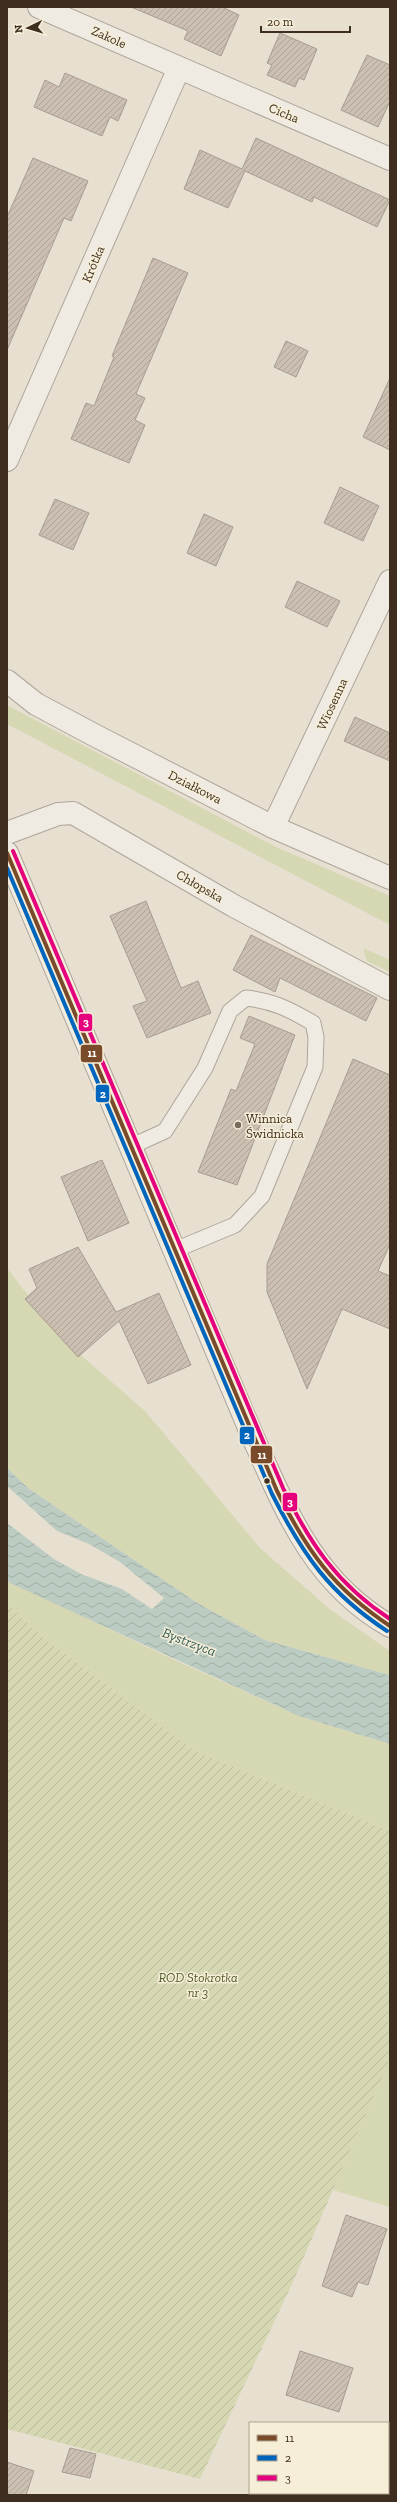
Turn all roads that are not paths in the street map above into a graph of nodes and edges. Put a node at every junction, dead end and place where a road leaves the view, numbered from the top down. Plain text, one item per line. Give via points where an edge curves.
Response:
1 (39, 7) edge
2 (178, 68) junction
3 (390, 159) edge
4 (7, 460) edge
5 (390, 582) edge
6 (7, 681) edge
7 (273, 827) junction
8 (7, 833) edge
9 (7, 853) edge
10 (390, 878) edge
11 (390, 989) edge
12 (132, 1146) junction
13 (175, 1250) junction
14 (390, 1626) edge

1 - 2 street, Zakole
2 - 3 street, Cicha
2 - 4 street, Krótka
5 - 7 street, Wiosenna
6 - 7 street, Działkowa via 36,704
7 - 10 street, Działkowa
8 - 11 street, Chłopska via 58,814 73,813 234,906
9 - 12 street
12 - 13 street
12 - 13 lane via 165,1131 205,1068 230,1011 246,998 267,1000 313,1023 316,1037 315,1067 262,1196 235,1225
13 - 14 street via 252,1435 283,1503 312,1556 344,1593

